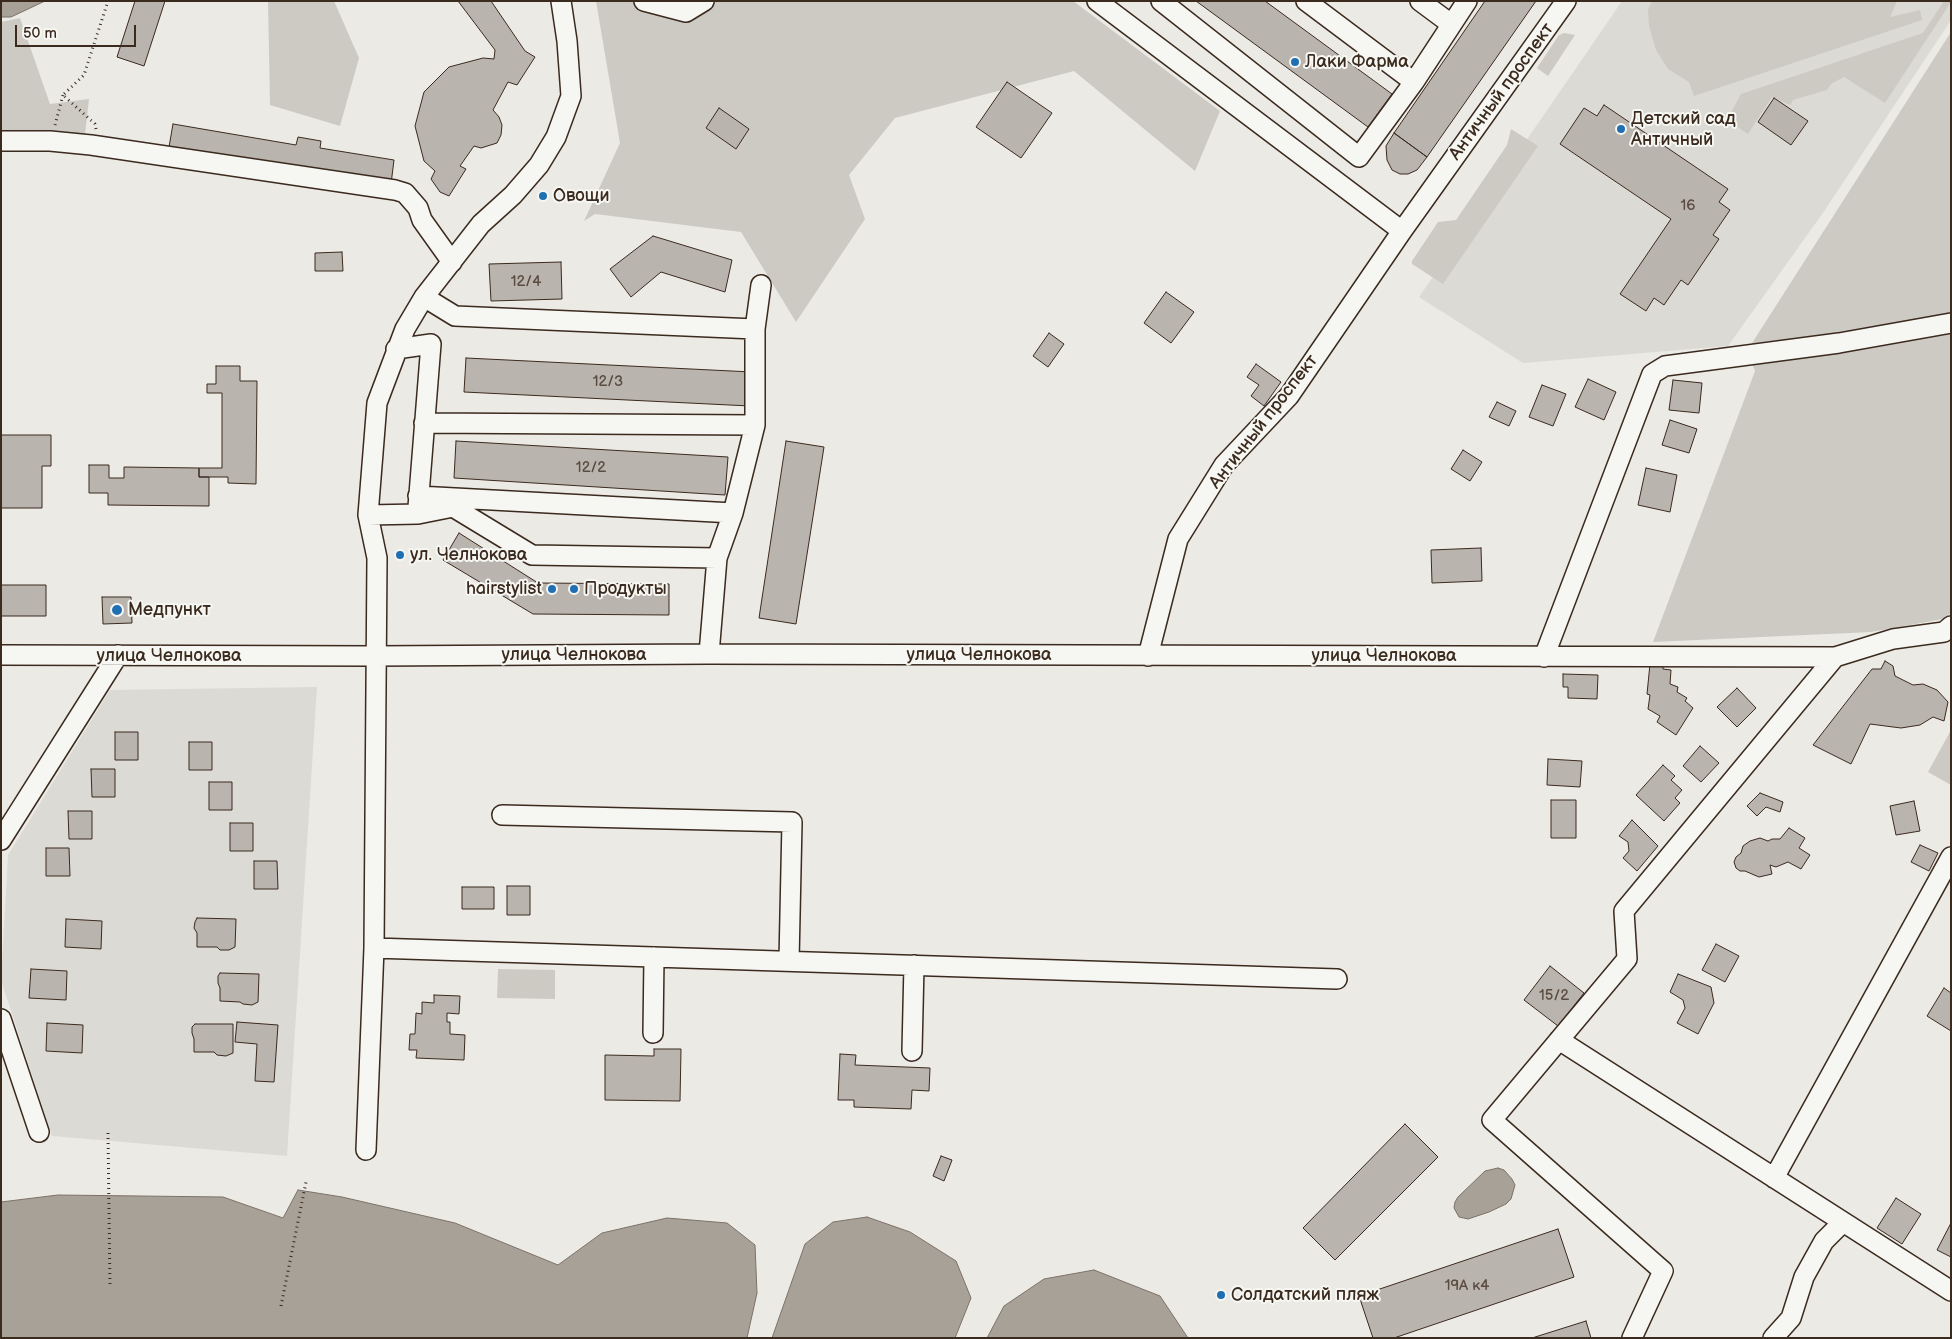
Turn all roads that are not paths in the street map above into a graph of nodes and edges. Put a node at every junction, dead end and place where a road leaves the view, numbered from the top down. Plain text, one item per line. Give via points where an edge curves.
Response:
1 (561, 1) edge
2 (644, 1) edge
3 (704, 1) edge
4 (1097, 1) edge
5 (1161, 1) edge
6 (1306, 1) edge
7 (1420, 1) edge
8 (1466, 1) edge
9 (1566, 1) edge
10 (1451, 24) junction
11 (1414, 82) junction
12 (1, 140) edge
13 (1402, 231) junction
14 (452, 262) junction
15 (761, 285) dead end
16 (424, 297) junction
17 (1951, 323) edge
18 (755, 329) junction
19 (396, 349) junction
20 (424, 423) junction
21 (755, 425) junction
22 (418, 505) junction
23 (734, 513) junction
24 (368, 516) junction
25 (717, 558) junction
26 (1951, 626) edge
27 (709, 654) junction
28 (1, 655) edge
29 (118, 655) junction
30 (375, 656) junction
31 (1148, 656) junction
32 (1835, 656) junction
33 (1544, 657) junction
34 (502, 815) dead end
35 (1, 840) edge
36 (1951, 857) edge
37 (374, 948) junction
38 (654, 957) junction
39 (789, 961) junction
40 (914, 966) junction
41 (1337, 979) dead end
42 (1, 1019) edge
43 (653, 1033) dead end
44 (1558, 1040) junction
45 (912, 1052) dead end
46 (38, 1132) dead end
47 (366, 1150) dead end
48 (1774, 1178) junction
49 (1844, 1222) junction
50 (1951, 1291) edge
51 (1632, 1338) edge
52 (1773, 1338) edge

1 - 14 street via 571,96 556,137 539,165 513,196 481,224
2 - 3 street via 686,12
4 - 13 street
5 - 11 street via 1359,157
6 - 11 street
7 - 10 street
8 - 10 street
9 - 13 street, Античный проспект
10 - 11 street
12 - 14 street via 98,146 406,193
13 - 31 street, Античный проспект via 1289,396 1224,465 1178,539
14 - 16 street
15 - 18 street
16 - 18 street via 455,316
16 - 19 street
17 - 33 street via 1839,343 1665,366 1652,374
18 - 21 street
19 - 20 street via 431,344
19 - 24 street via 377,403
20 - 21 street
20 - 22 street
21 - 23 street
22 - 23 street
22 - 24 street
22 - 25 street via 453,507 532,555
23 - 25 street
24 - 30 street via 377,558
25 - 27 street
26 - 32 street, улица Челнокова via 1944,632 1893,639
27 - 30 street, улица Челнокова
27 - 31 street, улица Челнокова
28 - 29 street, улица Челнокова
29 - 30 street, улица Челнокова
29 - 35 street
30 - 37 street
31 - 33 street, улица Челнокова
32 - 33 street, улица Челнокова
32 - 44 street via 1624,911 1627,959
34 - 39 street via 792,822
36 - 48 street
37 - 38 street
37 - 47 street
38 - 39 street
38 - 43 street
39 - 40 street
40 - 41 street
40 - 45 street
42 - 46 street
44 - 48 street
44 - 51 street via 1492,1120 1663,1271
48 - 49 street
49 - 50 street
49 - 52 street via 1824,1241 1804,1277 1791,1318

